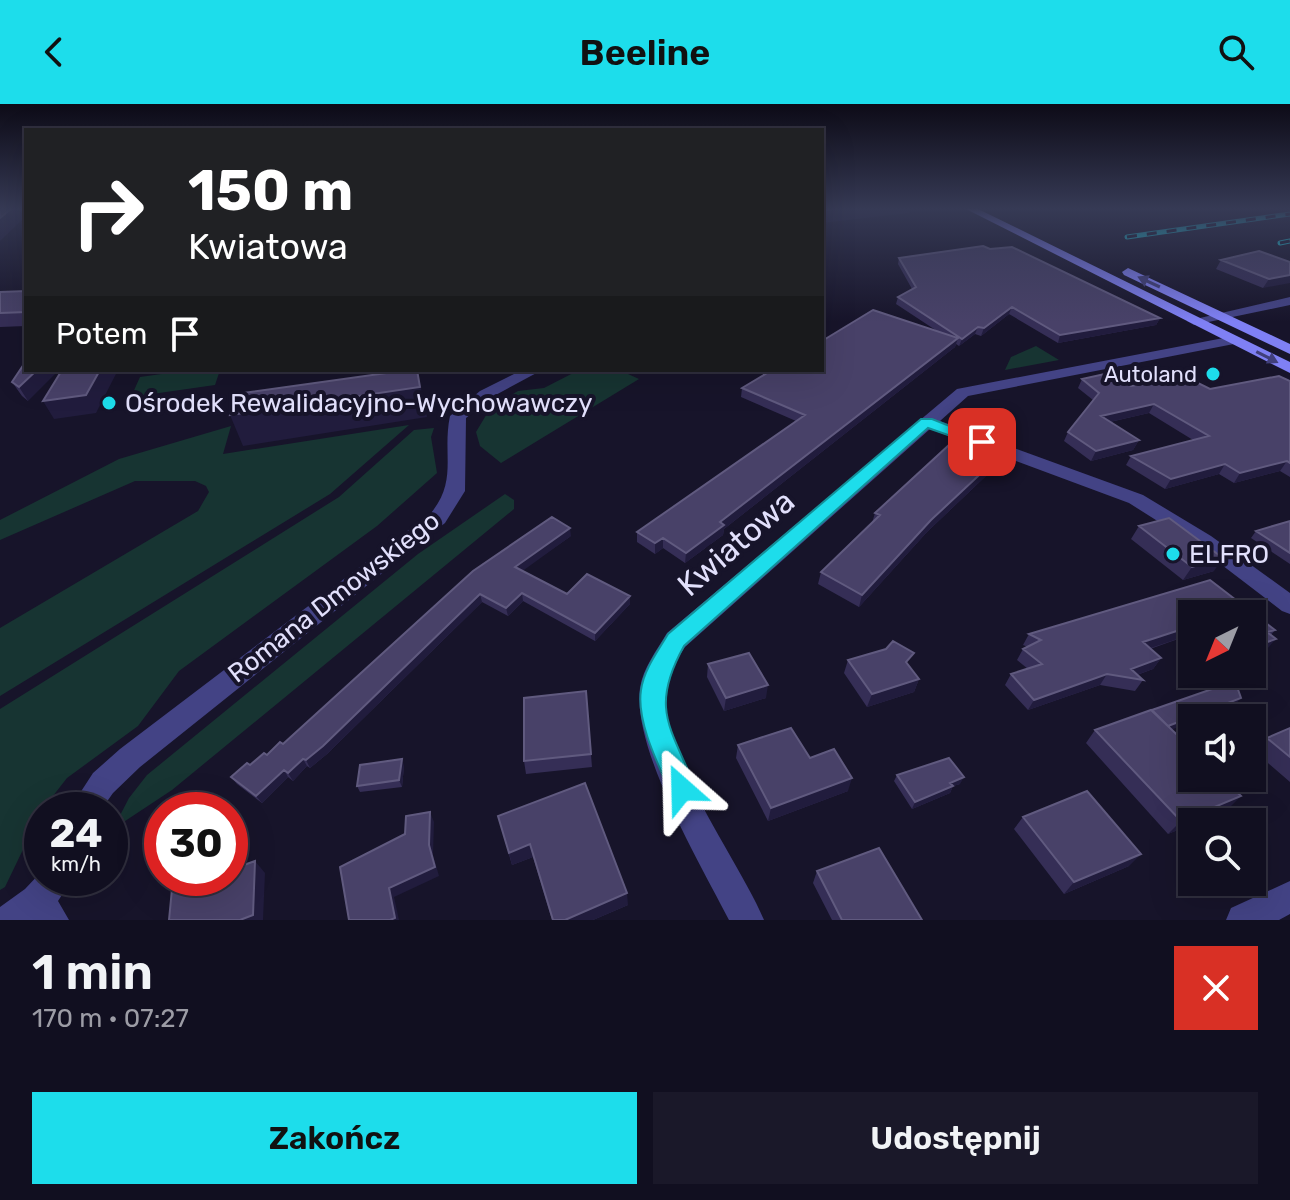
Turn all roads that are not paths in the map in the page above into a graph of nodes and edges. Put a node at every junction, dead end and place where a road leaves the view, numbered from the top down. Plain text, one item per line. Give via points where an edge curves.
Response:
1 (1045, 246) edge
2 (1073, 246) edge
3 (1290, 301) edge
4 (1219, 316) junction
5 (1194, 321) junction
6 (1234, 340) junction
7 (1290, 350) edge
8 (1290, 368) edge
9 (530, 372) edge
10 (926, 422) junction
11 (1290, 605) edge
12 (97, 792) edge
13 (1290, 897) edge
14 (48, 900) edge
15 (10, 920) edge
16 (747, 920) edge
17 (1243, 920) edge

1 - 5 main road
4 -> 2 main road
3 - 4 street
4 - 5 street
4 - 7 main road
5 - 6 main road
6 -> 8 main road
6 - 10 street, Kwiatowa via 972,388
9 - 12 street, Romana Dmowskiego via 486,394 458,416 460,483 438,518 130,758
10 - 11 street via 1136,499
10 - 16 street, Kwiatowa via 687,627 657,674 653,713 660,736
13 - 17 street
14 - 15 street

